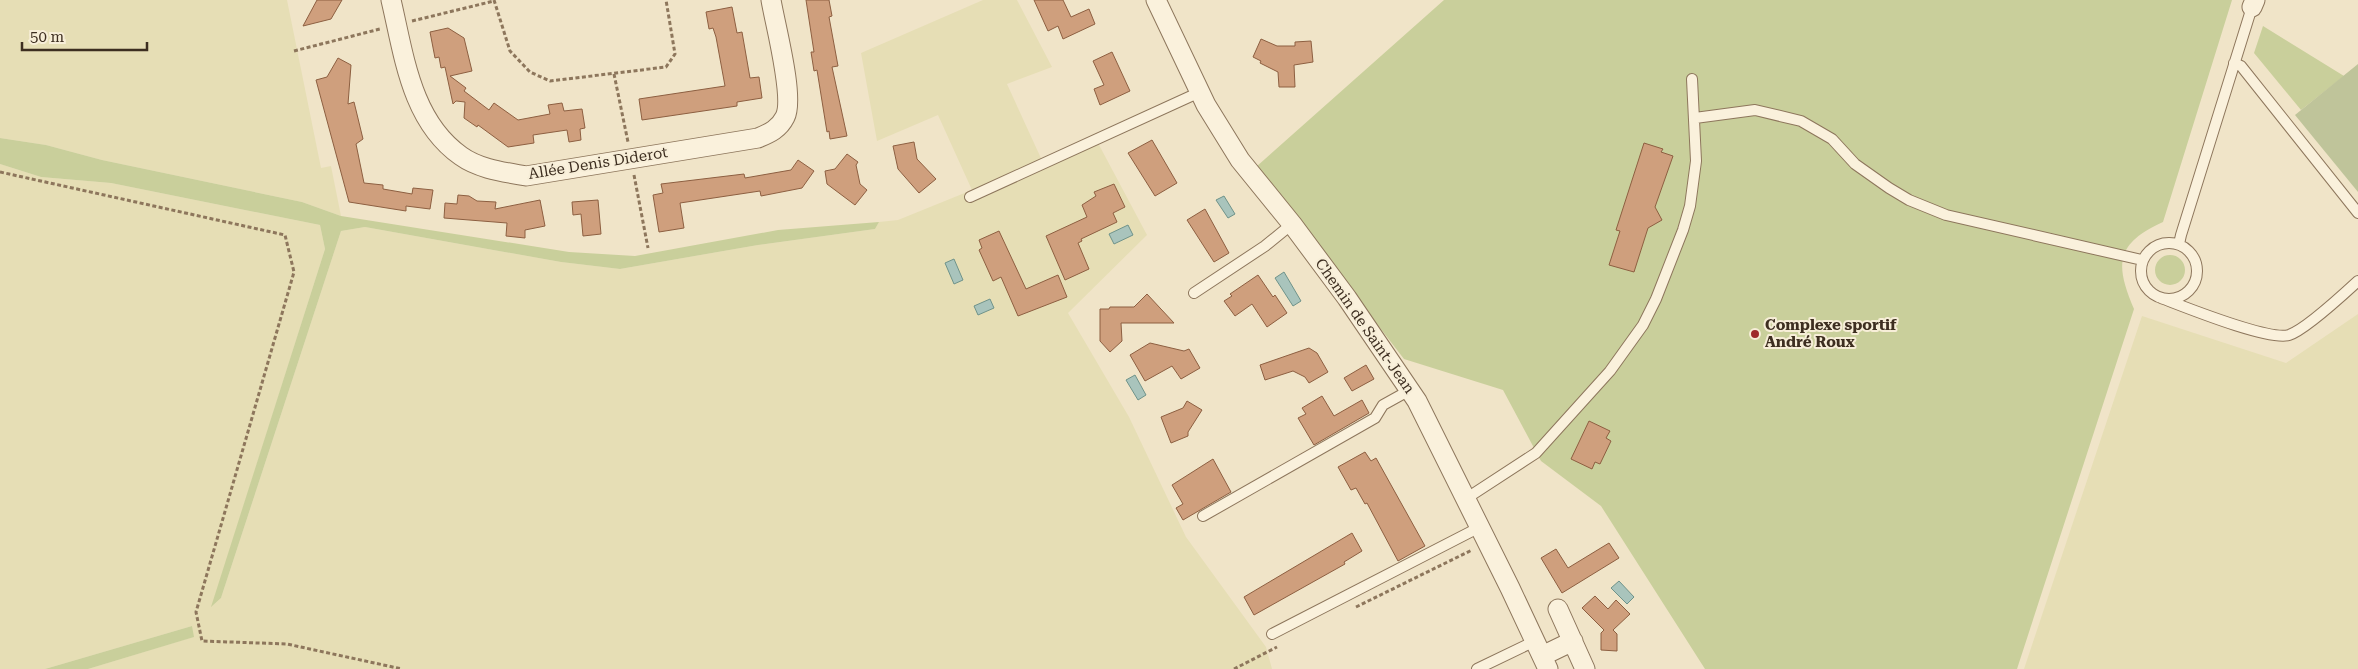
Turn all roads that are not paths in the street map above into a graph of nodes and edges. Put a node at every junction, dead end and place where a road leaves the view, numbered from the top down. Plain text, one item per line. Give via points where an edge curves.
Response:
1 (391, 0) edge
2 (770, 0) edge
3 (1156, 0) edge
4 (2253, 3) edge
5 (2234, 63) junction
6 (1692, 78) dead end
7 (1200, 92) junction
8 (1695, 118) junction
9 (970, 197) dead end
10 (2358, 213) edge
11 (1292, 224) junction
12 (2179, 244) junction
13 (2142, 260) junction
14 (2358, 281) edge
15 (1194, 293) dead end
16 (2161, 298) junction
17 (1410, 390) junction
18 (1467, 498) junction
19 (1203, 516) dead end
20 (1484, 534) junction
21 (1558, 609) dead end
22 (1272, 634) dead end
23 (1573, 641) junction
24 (1542, 655) edge
25 (1477, 669) edge
26 (1585, 669) edge

1 - 2 street, Allée Denis Diderot via 410,79 420,108 436,134 461,157 491,170 526,176 758,138 776,130 786,116 789,98
3 - 7 street, Chemin de Saint-Jean
4 - 5 lane
5 - 10 lane via 2241,66
5 - 12 lane
6 - 8 lane
7 - 9 lane
7 - 11 street, Chemin de Saint-Jean via 1240,160
8 - 13 lane via 1755,110 1801,121 1832,139 1855,164 1889,188 1928,209
8 - 18 lane via 1696,161 1690,206 1643,325 1610,371 1536,453
11 - 15 lane
11 - 17 street, Chemin de Saint-Jean
12 - 13 lane via 2160,243
12 - 16 lane via 2194,256 2197,275 2194,284 2180,297
13 - 16 lane via 2142,280 2153,294
14 - 16 lane via 2302,327 2284,336 2256,331
17 - 18 street, Chemin de Saint-Jean
17 - 19 lane via 1383,405 1374,418
18 - 20 street, Chemin de Saint-Jean
20 - 22 lane
20 - 24 street, Chemin de Saint-Jean
21 - 23 street
23 - 24 street
23 - 26 street
24 - 25 lane

